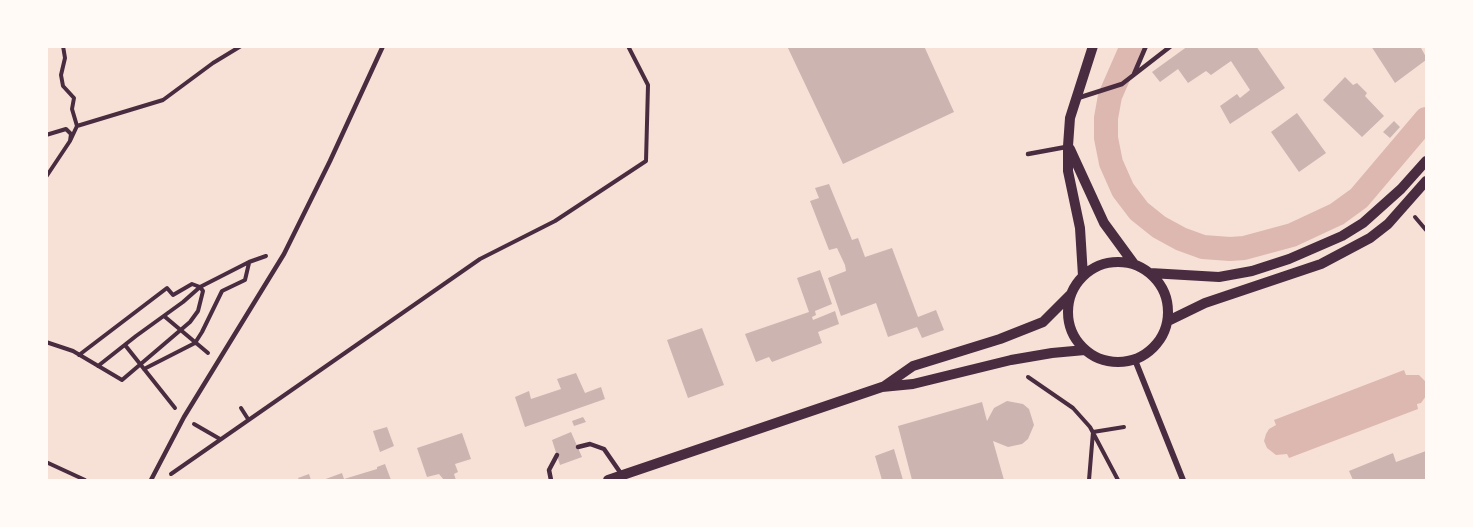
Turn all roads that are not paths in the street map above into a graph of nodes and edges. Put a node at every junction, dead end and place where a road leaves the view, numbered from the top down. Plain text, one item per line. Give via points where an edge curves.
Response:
1 (383, 46) edge
2 (1093, 46) edge
3 (1146, 46) edge
4 (1171, 46) edge
5 (1133, 75) junction
6 (1076, 99) junction
7 (1068, 146) junction
8 (1028, 153) dead end
9 (1426, 161) edge
10 (1426, 182) edge
11 (1134, 264) junction
12 (1150, 273) junction
13 (1083, 276) junction
14 (1071, 293) junction
15 (1168, 321) junction
16 (1085, 350) junction
17 (1135, 360) junction
18 (882, 387) junction
19 (578, 447) dead end
20 (557, 455) dead end
21 (622, 476) junction
22 (151, 480) edge
23 (550, 480) edge
24 (608, 480) edge
25 (1183, 480) edge

1 - 22 lane via 287,249 184,417
2 - 6 street
3 - 5 lane
4 - 5 lane
5 - 6 lane via 1122,84
6 - 7 street
7 - 8 lane
7 - 11 street via 1104,223
7 - 13 street
9 - 12 street via 1363,223 1289,259 1218,277
10 - 15 street via 1379,231 1321,264 1205,303
11 - 12 street
11 - 13 street via 1098,266
12 - 15 street via 1161,286
13 - 14 street
14 - 16 street via 1067,308 1069,324
14 - 18 street via 1043,322 913,366
15 - 17 street via 1162,337
16 - 17 street via 1118,363
16 - 18 street via 1052,352 913,384
17 - 25 street
18 - 21 street
19 - 21 lane via 590,444 604,449
20 - 23 lane via 549,470
21 - 24 street

